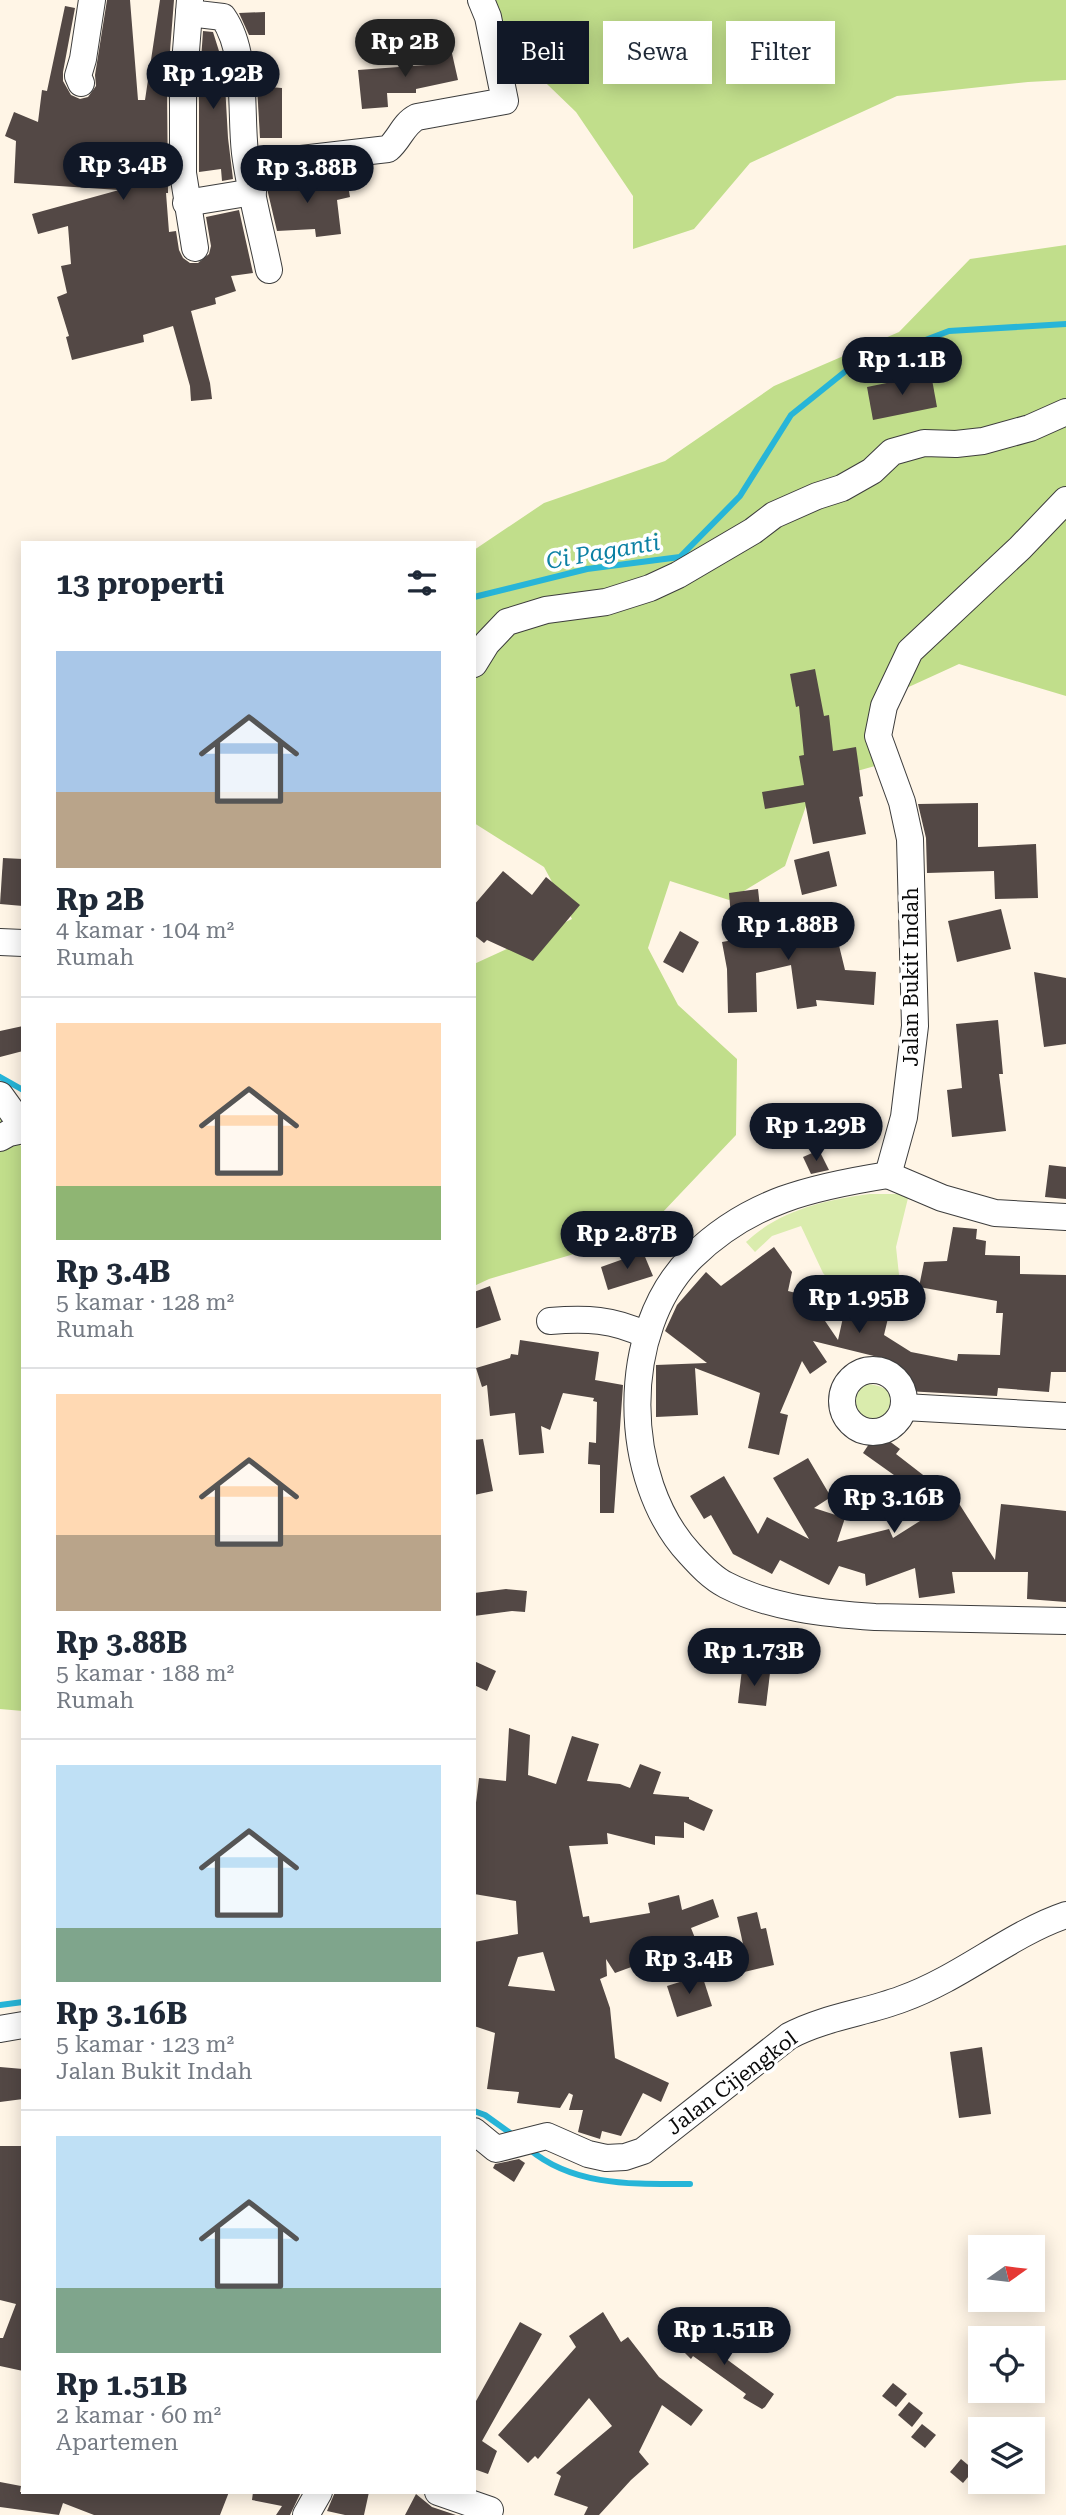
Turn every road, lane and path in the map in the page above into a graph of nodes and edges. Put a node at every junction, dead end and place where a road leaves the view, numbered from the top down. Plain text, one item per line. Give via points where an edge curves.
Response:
1 (92, 0) edge
2 (481, 0) edge
3 (190, 6) edge
4 (81, 83) dead end
5 (248, 165) junction
6 (253, 192) junction
7 (187, 203) junction
8 (195, 248) dead end
9 (269, 270) dead end
10 (1066, 412) edge
11 (1066, 500) edge
12 (476, 661) edge
13 (0, 942) edge
14 (21, 943) edge
15 (0, 1095) edge
16 (21, 1125) edge
17 (21, 1129) edge
18 (0, 1138) edge
19 (888, 1175) junction
20 (1066, 1217) edge
21 (550, 1321) dead end
22 (646, 1335) junction
23 (904, 1407) dead end
24 (1066, 1416) edge
25 (1066, 1621) edge
26 (1066, 1914) edge
27 (21, 2025) edge
28 (0, 2029) edge
29 (476, 2134) edge
30 (318, 2494) edge
31 (444, 2494) edge
32 (306, 2515) edge
33 (487, 2515) edge

1 - 4 street via 78,76
2 - 5 street via 505,101 417,117 388,149
3 - 5 street via 223,17 229,26 240,70
3 - 7 street via 183,101
5 - 6 street
6 - 7 street
6 - 9 street
7 - 8 street
10 - 12 street via 983,441 924,443 892,452 872,471 774,515 650,588 507,622
11 - 19 street, Jalan Bukit Indah via 910,651 884,706 878,736 910,839 915,1026 904,1117
13 - 14 street
15 - 16 street
17 - 18 street
19 - 20 street via 942,1198 995,1213
19 - 22 street via 829,1184 770,1204 737,1222 677,1274
21 - 22 street via 583,1318 625,1325
22 - 25 street via 637,1379 646,1473 662,1516 682,1545 725,1584 786,1605 845,1615
23 - 24 street
26 - 29 street, Jalan Cijengkol via 903,1999 811,2025 789,2036 643,2151 606,2158 547,2136 496,2149
27 - 28 street
30 - 32 street
31 - 33 street via 490,2510

